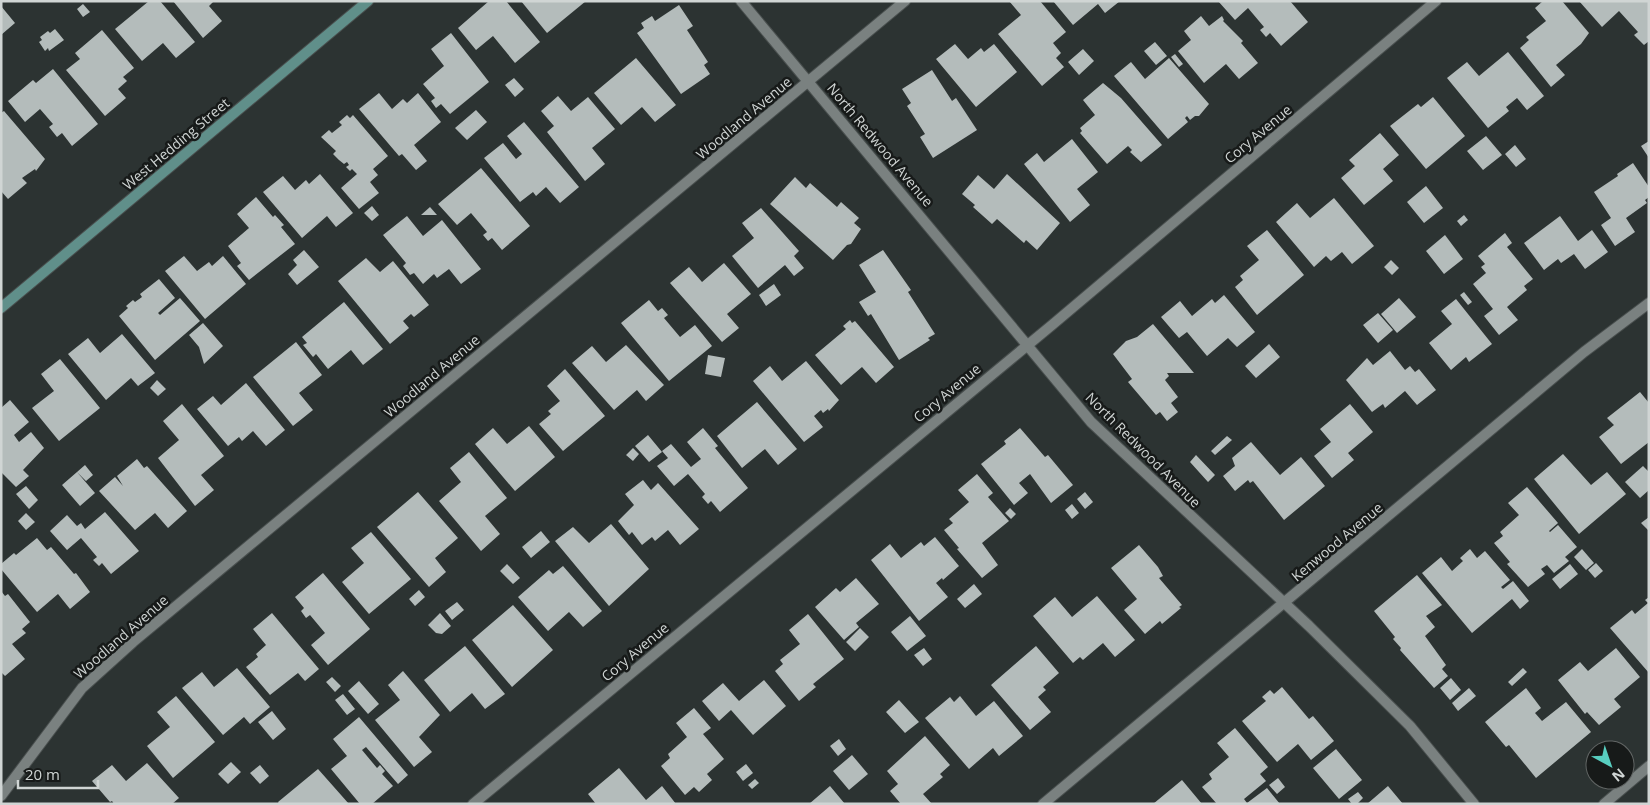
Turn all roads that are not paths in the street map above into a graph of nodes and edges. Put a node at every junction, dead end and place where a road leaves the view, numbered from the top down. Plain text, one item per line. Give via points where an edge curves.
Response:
1 (368, 1) edge
2 (741, 1) edge
3 (904, 1) edge
4 (1436, 1) edge
5 (809, 81) junction
6 (1649, 303) edge
7 (1, 308) edge
8 (1028, 344) junction
9 (1284, 604) junction
10 (1649, 766) edge
11 (1, 796) edge
12 (473, 804) edge
13 (1043, 804) edge
14 (1474, 804) edge
15 (1604, 804) edge

1 - 7 main road, West Hedding Street
2 - 5 street, North Redwood Avenue
3 - 5 street, Woodland Avenue
4 - 8 street, Cory Avenue
5 - 8 street, North Redwood Avenue
5 - 11 street, Woodland Avenue via 133,642 82,688
6 - 9 street, Kenwood Avenue via 1584,352
8 - 9 street, North Redwood Avenue via 1091,422
8 - 12 street, Cory Avenue
9 - 13 street, Kenwood Avenue
9 - 14 street, North Redwood Avenue via 1410,726
10 - 15 street

